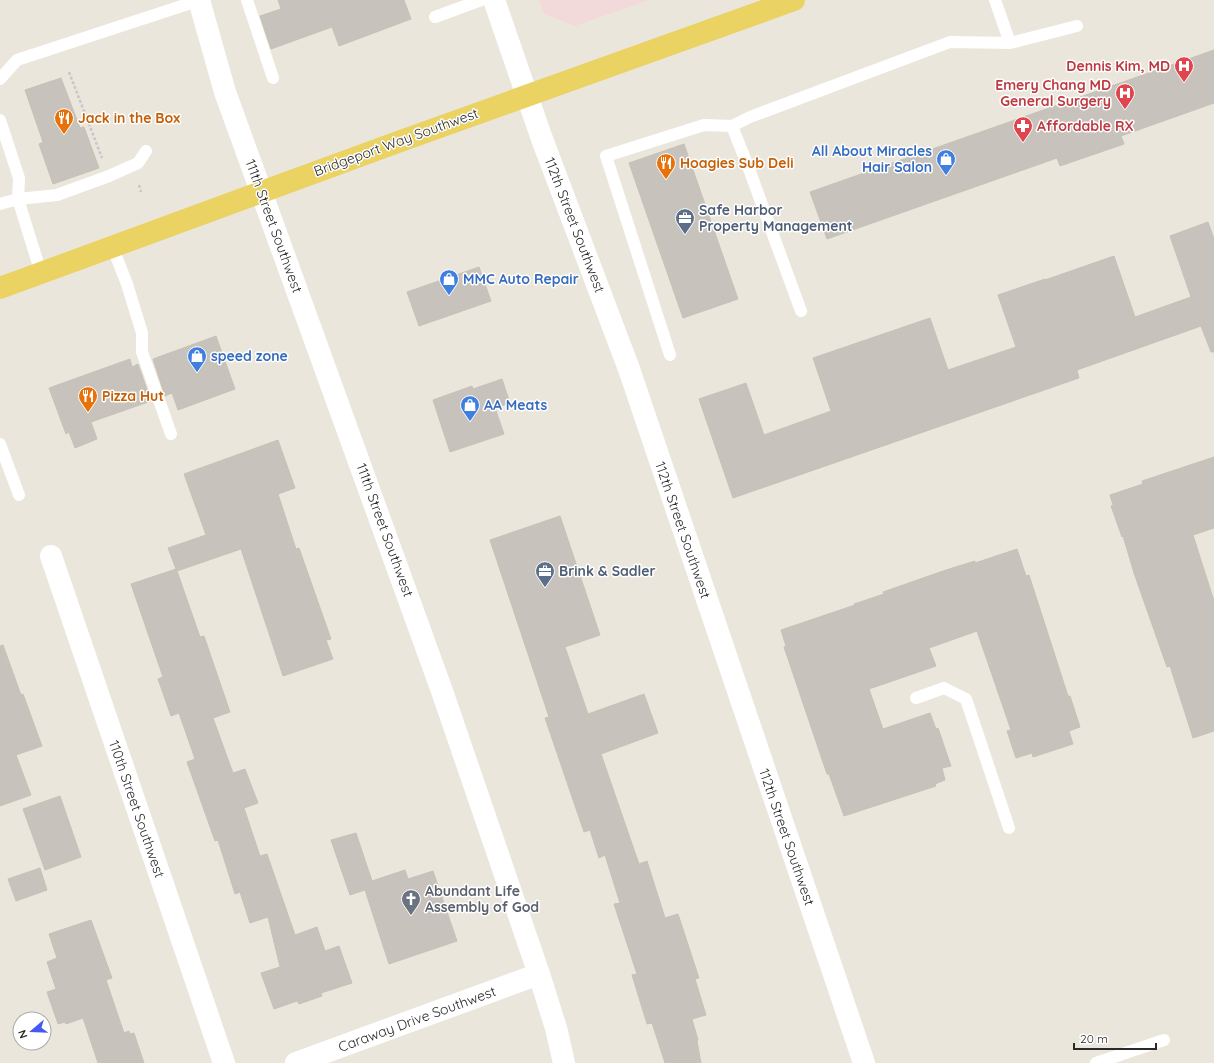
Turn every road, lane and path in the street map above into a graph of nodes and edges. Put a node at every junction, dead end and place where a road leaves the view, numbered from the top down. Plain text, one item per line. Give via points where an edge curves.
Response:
1 (199, 0) edge
2 (246, 0) edge
3 (482, 0) edge
4 (494, 0) edge
5 (995, 0) edge
6 (780, 2) edge
7 (434, 17) dead end
8 (1077, 26) dead end
9 (1010, 43) junction
10 (69, 72) dead end
11 (273, 78) dead end
12 (0, 79) edge
13 (527, 95) junction
14 (0, 120) edge
15 (732, 126) junction
16 (146, 151) dead end
17 (109, 176) junction
18 (139, 184) dead end
19 (142, 192) dead end
20 (261, 192) junction
21 (18, 198) junction
22 (0, 204) edge
23 (112, 246) junction
24 (41, 273) junction
25 (0, 288) edge
26 (801, 311) dead end
27 (670, 355) dead end
28 (171, 434) dead end
29 (0, 444) edge
30 (19, 495) dead end
31 (51, 556) dead end
32 (916, 698) dead end
33 (1009, 828) dead end
34 (539, 974) junction
35 (1164, 1040) dead end
36 (224, 1063) edge
37 (296, 1063) edge
38 (564, 1063) edge
39 (864, 1063) edge
40 (1096, 1063) edge

1 - 12 lane via 17,60
1 - 20 street, 111th Street Southwest via 225,92
2 - 11 lane
3 - 7 lane
4 - 13 street, 112th Street Southwest
5 - 9 lane
6 - 13 main road, Bridgeport Way Southwest
8 - 9 lane
9 - 15 lane via 950,42
10 - 17 path
13 - 20 main road, Bridgeport Way Southwest
13 - 39 street, 112th Street Southwest via 629,370
14 - 21 lane via 19,178
15 - 26 lane
15 - 27 lane via 704,125 606,156
16 - 17 lane via 138,163
17 - 21 lane via 57,195
18 - 19 path
20 - 23 main road, Bridgeport Way Southwest
20 - 34 street, 111th Street Southwest via 442,691
21 - 22 lane
21 - 24 lane
23 - 24 main road, Bridgeport Way Southwest
23 - 28 lane via 142,333 142,352
24 - 25 main road, Bridgeport Way Southwest
29 - 30 lane
31 - 36 street, 110th Street Southwest
32 - 33 lane via 944,688 966,699
34 - 37 street, Caraway Drive Southwest
34 - 38 street, 111th Street Southwest
35 - 40 lane

